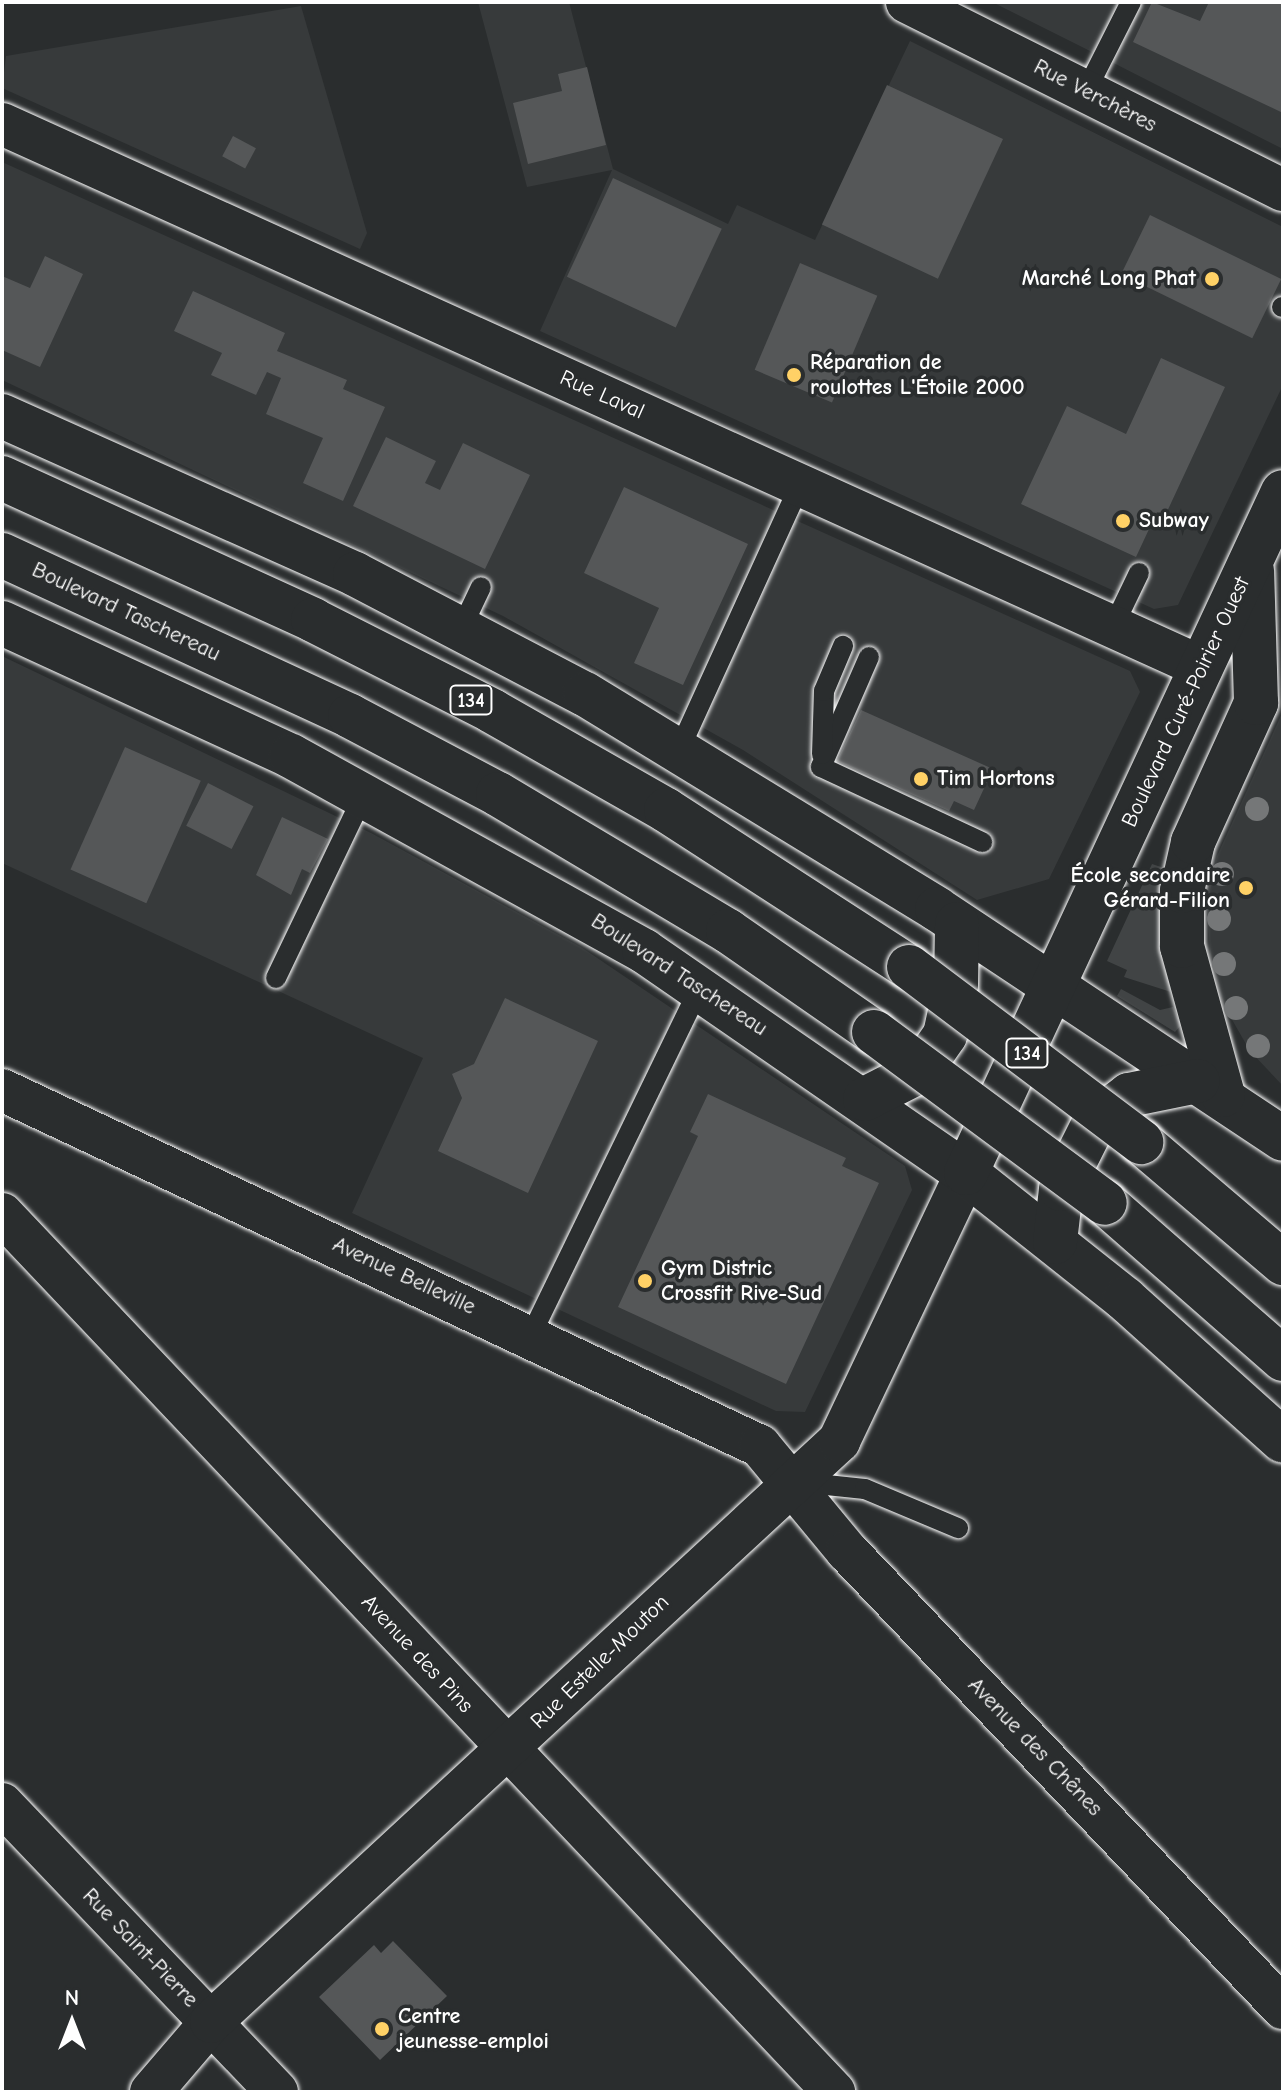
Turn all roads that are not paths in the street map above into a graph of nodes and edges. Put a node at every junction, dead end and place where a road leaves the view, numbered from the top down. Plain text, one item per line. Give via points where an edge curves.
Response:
1 (907, 2) edge
2 (1131, 2) edge
3 (1086, 91) junction
4 (2, 124) edge
5 (1283, 190) edge
6 (2, 416) edge
7 (2, 478) edge
8 (800, 485) junction
9 (1283, 492) edge
10 (2, 555) edge
11 (1252, 560) junction
12 (1139, 573) dead end
13 (481, 587) dead end
14 (2, 623) edge
15 (462, 627) junction
16 (1113, 627) junction
17 (843, 646) dead end
18 (869, 657) dead end
19 (1202, 667) junction
20 (680, 748) junction
21 (821, 767) junction
22 (364, 794) junction
23 (982, 842) dead end
24 (957, 924) junction
25 (276, 978) dead end
26 (700, 987) junction
27 (1052, 988) junction
28 (1210, 1088) junction
29 (2, 1090) edge
30 (865, 1099) junction
31 (1283, 1139) edge
32 (966, 1173) junction
33 (2, 1214) edge
34 (1055, 1242) junction
35 (1283, 1263) edge
36 (531, 1335) junction
37 (1283, 1359) edge
38 (1283, 1441) edge
39 (792, 1482) junction
40 (958, 1528) dead end
41 (508, 1750) junction
42 (2, 1804) edge
43 (1283, 2008) edge
44 (211, 2022) junction
45 (151, 2092) edge
46 (277, 2092) edge
47 (834, 2092) edge

1 - 3 street, Rue Verchères
2 - 3 lane
3 - 5 street, Rue Verchères
4 - 8 street, Rue Laval
6 - 15 main road via 233,517
7 - 35 main road, 134, bridge via 290,609 492,711 666,810 909,967 1141,1142
8 - 16 street, Rue Laval
8 - 20 lane
9 - 11 main road, Boulevard Curé-Poirier Ouest
10 - 37 main road, Boulevard Taschereau, bridge via 338,710 498,794 717,924 1105,1203
11 - 19 main road, Boulevard Curé-Poirier Ouest
11 - 28 main road via 1256,703 1193,842 1182,891 1182,946
12 - 16 lane
13 - 15 lane
14 - 22 main road, Boulevard Taschereau
15 - 20 main road
16 - 19 street, Rue Laval
17 - 21 lane via 824,691
18 - 21 lane
19 - 27 main road, Boulevard Curé-Poirier Ouest
20 - 24 main road
21 - 23 lane
22 - 25 lane
22 - 26 main road, Boulevard Taschereau via 577,909
24 - 27 main road
24 - 30 main road via 954,1000 941,1043 908,1080
26 - 30 main road, Boulevard Taschereau
26 - 36 lane
27 - 28 main road
27 - 32 main road, Boulevard Curé-Poirier Ouest
28 - 31 main road
28 - 34 main road via 1129,1095 1095,1121 1061,1189
29 - 36 street, Avenue Belleville
30 - 32 main road, Boulevard Taschereau
32 - 34 main road, Boulevard Taschereau
32 - 39 street, Rue Estelle-Mouton via 847,1428
33 - 41 street, Avenue des Pins
34 - 38 main road, Boulevard Taschereau
36 - 39 street, Avenue Belleville via 747,1438
39 - 40 lane via 865,1489
39 - 41 street, Rue Estelle-Mouton
39 - 43 street, Avenue des Chênes via 847,1551
41 - 44 street, Rue Estelle-Mouton
41 - 47 street, Avenue des Pins
42 - 44 street, Rue Saint-Pierre
44 - 45 street, Rue Estelle-Mouton
44 - 46 street, Rue Saint-Pierre

